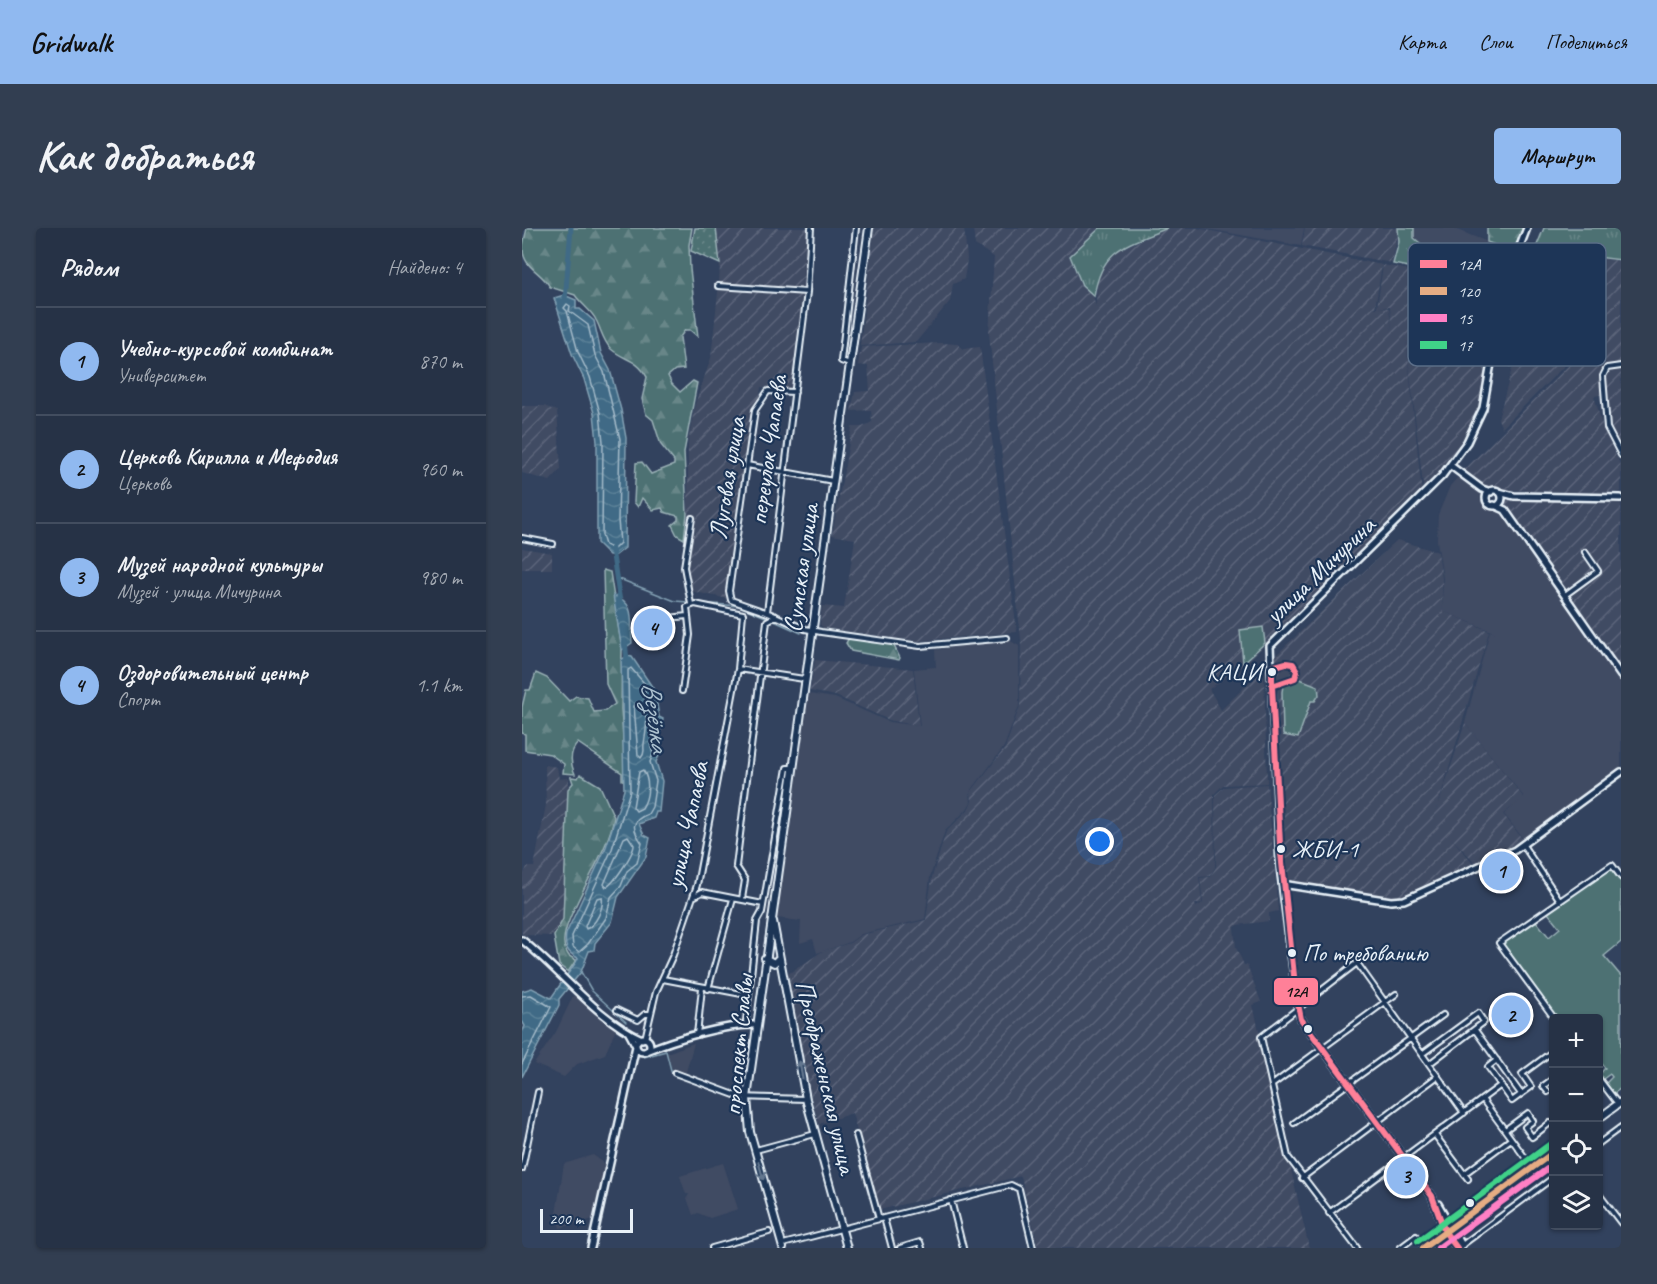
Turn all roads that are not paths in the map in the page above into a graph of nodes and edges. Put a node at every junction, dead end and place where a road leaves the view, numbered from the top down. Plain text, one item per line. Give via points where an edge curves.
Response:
1 (811, 228) edge
2 (855, 228) edge
3 (869, 228) edge
4 (1527, 228) edge
5 (1521, 243) edge
6 (718, 286) dead end
7 (807, 292) junction
8 (851, 364) junction
9 (1491, 366) edge
10 (1621, 366) edge
11 (795, 392) junction
12 (1621, 455) edge
13 (747, 465) junction
14 (1451, 466) junction
15 (786, 470) junction
16 (833, 481) junction
17 (1482, 489) junction
18 (1491, 492) junction
19 (1499, 492) junction
20 (1510, 495) junction
21 (1486, 497) junction
22 (1621, 498) edge
23 (1502, 500) junction
24 (1494, 505) junction
25 (1505, 510) junction
26 (692, 518) dead end
27 (522, 538) edge
28 (553, 544) dead end
29 (1585, 552) dead end
30 (1565, 595) junction
31 (691, 601) junction
32 (750, 608) junction
33 (767, 612) junction
34 (743, 614) junction
35 (687, 616) junction
36 (776, 616) junction
37 (668, 618) dead end
38 (811, 630) junction
39 (1007, 638) dead end
40 (738, 669) junction
41 (762, 672) junction
42 (1621, 676) edge
43 (804, 679) junction
44 (681, 691) dead end
45 (792, 768) junction
46 (1621, 772) edge
47 (1523, 845) junction
48 (773, 847) junction
49 (781, 848) junction
50 (1621, 877) edge
51 (1282, 884) junction
52 (697, 885) junction
53 (702, 892) junction
54 (693, 897) junction
55 (733, 899) junction
56 (742, 899) junction
57 (1559, 899) junction
58 (763, 904) junction
59 (773, 914) junction
60 (522, 940) edge
61 (766, 954) junction
62 (779, 957) junction
63 (663, 979) junction
64 (702, 988) junction
65 (708, 989) junction
66 (1396, 994) dead end
67 (747, 995) junction
68 (1385, 1003) junction
69 (1298, 1009) junction
70 (617, 1010) dead end
71 (650, 1014) junction
72 (1551, 1014) edge
73 (1443, 1015) dead end
74 (746, 1021) dead end
75 (756, 1025) junction
76 (1475, 1030) junction
77 (629, 1033) junction
78 (697, 1035) junction
79 (1410, 1038) junction
80 (645, 1039) junction
81 (662, 1044) junction
82 (636, 1046) junction
83 (1323, 1049) junction
84 (644, 1051) junction
85 (1549, 1054) edge
86 (1422, 1055) junction
87 (1497, 1060) junction
88 (1429, 1064) junction
89 (631, 1067) junction
90 (675, 1073) dead end
91 (1438, 1076) junction
92 (1549, 1082) edge
93 (1603, 1083) edge
94 (1349, 1084) junction
95 (1272, 1085) junction
96 (1500, 1085) junction
97 (538, 1092) dead end
98 (1548, 1092) dead end
99 (1521, 1094) junction
100 (747, 1098) junction
101 (806, 1099) junction
102 (1482, 1099) junction
103 (1619, 1103) edge
104 (1464, 1113) junction
105 (1603, 1116) edge
106 (1519, 1119) junction
107 (1376, 1122) junction
108 (1294, 1123) dead end
109 (1549, 1124) edge
110 (1525, 1127) junction
111 (1621, 1127) edge
112 (1505, 1130) junction
113 (816, 1134) junction
114 (856, 1135) dead end
115 (1435, 1135) junction
116 (1512, 1139) junction
117 (1603, 1141) edge
118 (755, 1150) junction
119 (1549, 1155) edge
120 (1403, 1159) junction
121 (1532, 1167) junction
122 (522, 1169) edge
123 (1464, 1174) junction
124 (1302, 1178) junction
125 (1468, 1179) dead end
126 (1549, 1181) edge
127 (1432, 1196) junction
128 (1603, 1199) edge
129 (951, 1200) junction
130 (1329, 1213) junction
131 (882, 1219) junction
132 (1621, 1224) edge
133 (1452, 1227) junction
134 (842, 1229) junction
135 (769, 1232) dead end
136 (1445, 1232) junction
137 (1416, 1236) dead end
138 (783, 1246) edge
139 (722, 1247) edge
140 (1461, 1247) edge
141 (591, 1248) edge
142 (712, 1248) edge
143 (847, 1248) edge
144 (892, 1248) edge
145 (900, 1248) edge
146 (922, 1248) edge
147 (963, 1248) edge
148 (1033, 1248) edge
149 (1357, 1248) edge
150 (1400, 1248) edge
151 (1423, 1248) edge

1 - 7 street, переулок Чапаева
2 - 8 street via 842,361
3 - 8 main road, Сумская улица
4 - 5 street, улица Мичурина
6 - 7 street
7 - 11 street, переулок Чапаева
8 - 16 main road, Сумская улица
9 - 14 street, улица Мичурина via 1483,408
10 - 12 street via 1607,368 1603,376 1607,428
11 - 13 street, Луговая улица via 768,391 759,401
11 - 15 street, переулок Чапаева
13 - 15 street
13 - 32 street, Луговая улица via 729,591 731,600
14 - 17 street
14 - 51 street, улица Мичурина via 1270,646
15 - 16 street
15 - 33 street, переулок Чапаева
16 - 38 main road, Сумская улица
17 - 18 street
17 - 21 street
18 - 19 street
18 - 21 street
19 - 20 street
19 - 23 street
20 - 22 street
20 - 23 street
21 - 24 street
23 - 24 street
23 - 25 street
24 - 25 street
25 - 30 street
26 - 31 street via 685,556
27 - 28 street
29 - 30 street via 1598,571
30 - 42 street
31 - 34 street
31 - 35 street
32 - 33 street
32 - 34 street
33 - 36 street
34 - 40 street, улица Чапаева
35 - 37 street
35 - 44 street via 688,655
36 - 38 street
36 - 41 street via 767,621
38 - 39 street via 920,646
38 - 43 main road, Сумская улица
40 - 41 street
40 - 52 street, улица Чапаева
41 - 43 street
41 - 56 street via 736,866 745,880
43 - 45 main road, Сумская улица
45 - 48 street via 787,768
45 - 49 main road, Сумская улица
46 - 47 street
47 - 51 street via 1404,900
47 - 57 street
48 - 49 street
48 - 58 street
49 - 59 main road, Сумская улица
50 - 57 street via 1612,865
51 - 69 street, улица Мичурина
52 - 53 street
52 - 54 street, улица Чапаева
53 - 54 street
53 - 55 street
54 - 63 street, улица Чапаева
55 - 56 street
55 - 65 street
56 - 58 street
57 - 72 street via 1499,943
58 - 67 street
59 - 61 main road, проспект Славы
59 - 62 main road, Преображенская улица
60 - 77 street
61 - 62 main road via 774,950
61 - 62 main road via 774,963
61 - 75 main road, проспект Славы
101 -> 62 main road, Преображенская улица
63 - 64 street
63 - 71 street, улица Чапаева
64 - 65 street
64 - 78 street
65 - 67 street
66 - 68 street
67 - 74 street
68 - 69 street via 1357,963
68 - 79 street
68 - 83 street
69 - 83 street, улица Мичурина
69 - 95 street via 1261,1037
70 - 71 street via 639,1020
71 - 80 street, улица Чапаева
73 - 79 street
75 - 78 street
75 - 100 main road, проспект Славы
76 - 86 street via 1484,1022 1478,1014
76 - 87 street
76 - 88 street
77 - 80 street
77 - 82 street
78 - 81 street
79 - 86 street
79 - 94 street
80 - 81 street
80 - 82 street
80 - 84 street via 649,1046
81 - 84 street
82 - 84 street
82 - 89 street
83 - 94 street, улица Мичурина
83 - 95 street
84 - 89 street
85 - 99 street via 1522,1074 1531,1087
86 - 88 street
87 - 96 street via 1488,1067
87 - 99 street
88 - 91 street
89 - 141 street
90 - 100 street
91 - 104 street
91 - 107 street
92 - 98 street via 1543,1086
93 - 103 street
94 - 107 street, улица Мичурина
94 - 108 street
95 - 124 street via 1288,1157
96 - 99 street via 1512,1101
96 - 102 street
97 - 122 street
100 - 101 street
100 - 118 main road, проспект Славы
101 - 113 main road, Преображенская улица
102 - 104 street
102 - 112 street
103 - 105 main road
104 - 115 street
106 - 110 street
106 - 110 street via 1527,1113 1533,1121
106 - 112 street
107 - 120 street, улица Мичурина
107 - 124 street
109 - 110 street via 1532,1137
111 - 117 street
112 - 116 street
113 - 118 street
113 - 134 main road, Преображенская улица
114 - 131 street
115 - 120 street
115 - 123 street
116 - 121 street
116 - 123 street
118 -> 138 main road, проспект Славы
119 - 121 main road
120 - 127 street, улица Мичурина
120 - 130 street
121 - 133 main road
123 - 125 street
124 - 130 street
126 - 140 street
127 - 133 street
127 - 136 street, улица Мичурина
128 - 132 street
129 - 131 street
129 - 147 street
129 - 148 street via 1011,1185 1017,1187
130 - 149 street
131 - 134 street
131 - 144 street
133 - 136 main road
133 - 140 street
134 - 138 street
134 - 143 main road, Преображенская улица
135 - 139 street
136 - 140 street, улица Мичурина
136 - 151 main road
137 - 150 street
139 - 142 street
145 - 146 street via 920,1242

